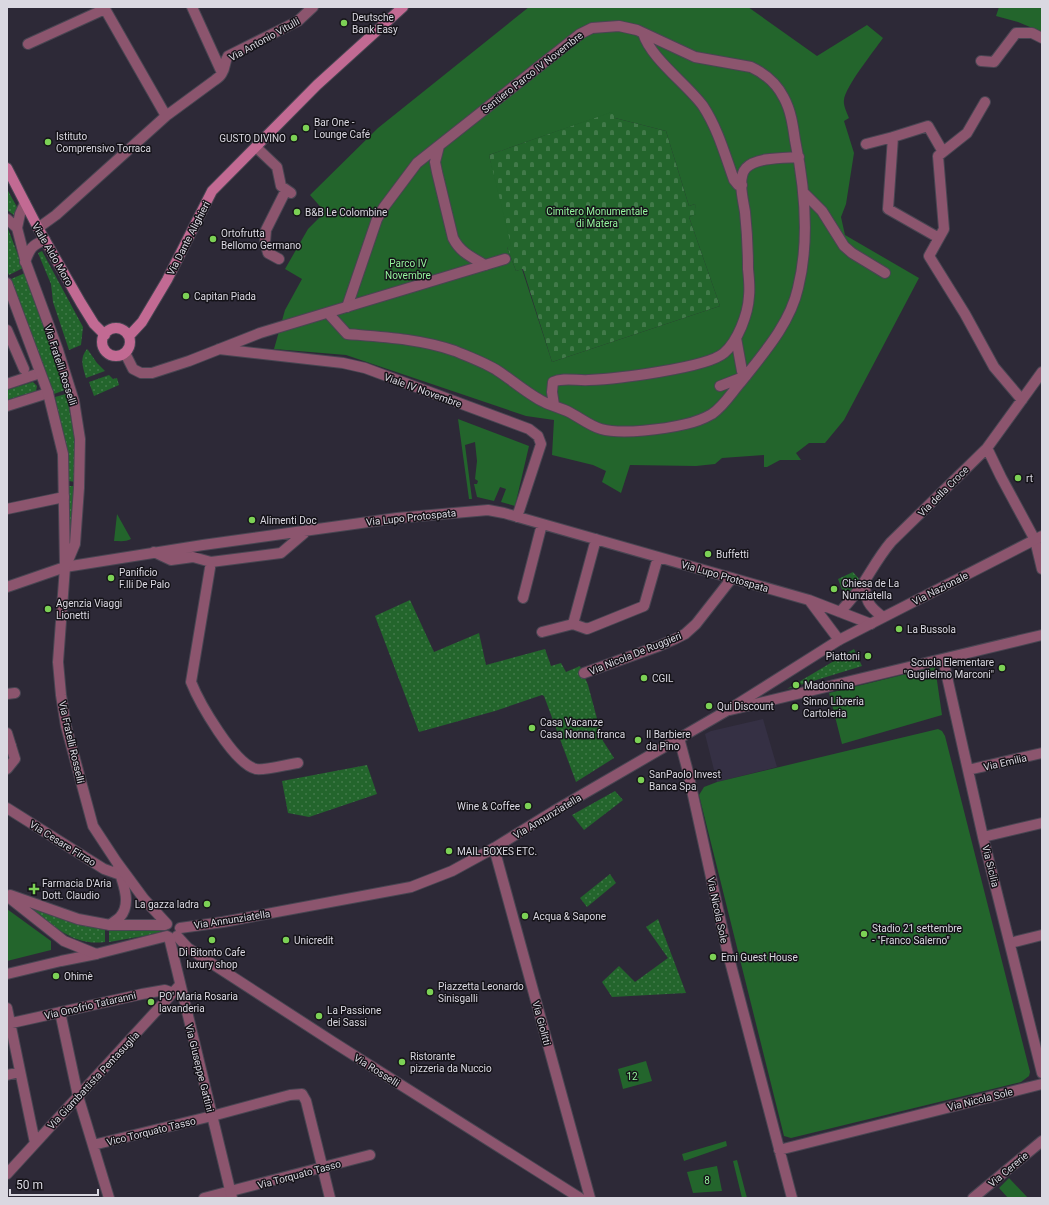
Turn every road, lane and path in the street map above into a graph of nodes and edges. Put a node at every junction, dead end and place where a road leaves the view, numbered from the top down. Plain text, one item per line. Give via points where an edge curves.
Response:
1 (192, 7) edge
2 (313, 7) edge
3 (403, 7) edge
4 (643, 32) junction
5 (1042, 38) edge
6 (28, 44) dead end
7 (981, 61) dead end
8 (222, 74) junction
9 (985, 102) dead end
10 (166, 116) junction
11 (893, 137) junction
12 (866, 144) dead end
13 (439, 146) junction
14 (256, 147) junction
15 (943, 152) junction
16 (799, 157) junction
17 (7, 169) edge
18 (742, 185) junction
19 (803, 192) junction
20 (25, 203) junction
21 (7, 219) edge
22 (17, 228) junction
23 (38, 228) junction
24 (939, 238) junction
25 (45, 240) junction
26 (279, 259) dead end
27 (505, 259) dead end
28 (26, 262) junction
29 (485, 265) junction
30 (885, 273) dead end
31 (7, 283) edge
32 (347, 307) junction
33 (328, 313) junction
34 (7, 330) edge
35 (105, 335) junction
36 (129, 336) junction
37 (736, 338) junction
38 (219, 349) junction
39 (125, 353) junction
40 (24, 369) dead end
41 (1042, 372) edge
42 (40, 373) junction
43 (746, 376) junction
44 (7, 384) edge
45 (720, 386) dead end
46 (48, 394) junction
47 (1022, 400) junction
48 (554, 405) junction
49 (7, 406) edge
50 (987, 448) junction
51 (64, 497) junction
52 (7, 509) edge
53 (517, 517) junction
54 (542, 524) junction
55 (308, 530) junction
56 (1038, 538) edge
57 (596, 540) junction
58 (154, 552) junction
59 (658, 557) junction
60 (211, 562) junction
61 (65, 567) junction
62 (1042, 569) edge
63 (732, 578) junction
64 (865, 582) junction
65 (7, 587) edge
66 (523, 598) dead end
67 (809, 600) junction
68 (840, 612) junction
69 (883, 618) junction
70 (573, 624) junction
71 (871, 624) junction
72 (542, 632) dead end
73 (1042, 635) edge
74 (839, 640) junction
75 (943, 659) junction
76 (584, 673) dead end
77 (728, 710) junction
78 (7, 733) edge
79 (679, 738) junction
80 (1042, 753) edge
81 (298, 763) dead end
82 (7, 769) edge
83 (968, 770) junction
84 (7, 808) edge
85 (1042, 822) edge
86 (984, 837) junction
87 (494, 848) junction
88 (116, 861) junction
89 (120, 875) junction
90 (7, 895) edge
91 (110, 925) junction
92 (171, 931) junction
93 (1042, 935) edge
94 (1010, 943) junction
95 (96, 954) junction
96 (7, 974) edge
97 (176, 989) junction
98 (7, 1008) edge
99 (60, 1012) junction
100 (8, 1023) edge
101 (20, 1072) junction
102 (1042, 1073) edge
103 (7, 1076) edge
104 (1042, 1084) edge
105 (78, 1096) junction
106 (212, 1116) junction
107 (1042, 1141) edge
108 (35, 1143) junction
109 (93, 1145) junction
110 (779, 1150) junction
111 (370, 1155) dead end
112 (324, 1168) junction
113 (7, 1174) edge
114 (231, 1195) edge
115 (109, 1198) edge
116 (204, 1198) edge
117 (330, 1198) edge
118 (580, 1198) edge
119 (590, 1198) edge
120 (792, 1198) edge
121 (973, 1198) edge

1 - 8 street
2 - 8 street, Via Antonio Vitulli via 298,21 228,56
3 - 14 main road, Via Dante Alighieri via 317,85
4 - 13 street, Sentiero Parco IV Novembre via 619,26 592,28 580,34
4 - 16 street, Sentiero Parco IV Novembre via 696,57 751,67 772,80 790,111
4 - 18 street via 646,42 702,105 715,126 734,180 738,185
5 - 7 street via 1032,33 1016,33 994,62
6 - 10 street via 105,9
8 - 10 street, Via Antonio Vitulli
9 - 15 street via 967,133
10 - 23 street, Via Antonio Vitulli via 56,215
11 - 12 street
11 - 15 street via 928,126
11 - 24 street via 888,209
13 - 29 street via 435,162 453,238 464,253
13 - 32 street, Sentiero Parco IV Novembre via 417,163 377,219
14 - 26 street via 277,167 281,186 289,192 266,230 265,242 268,253
14 - 36 main road, Via Dante Alighieri via 212,191 164,286 142,322
15 - 24 street via 938,156 944,229
16 - 18 street via 752,163 743,172
16 - 19 street, Sentiero Parco IV Novembre
17 - 20 main road, Viale Aldo Moro
18 - 37 street via 749,297 742,327
19 - 30 street via 822,211 844,246
19 - 43 street, Sentiero Parco IV Novembre via 805,249 798,289 779,331
20 - 22 street
20 - 23 main road, Viale Aldo Moro
21 - 22 street
22 - 28 street, Via Fratelli Rosselli
23 - 25 main road, Viale Aldo Moro
24 - 47 street via 929,256 994,367
25 - 28 street via 29,250
25 - 35 main road, Viale Aldo Moro via 94,324
27 - 29 street, Viale IV Novembre
28 - 61 street, Via Fratelli Rosselli via 74,401 80,439 75,544
29 - 32 street, Viale IV Novembre
31 - 42 street, Via Fratelli Rosselli
32 - 33 street, Viale IV Novembre
33 - 38 street, Viale IV Novembre via 260,333
33 - 48 street, Sentiero Parco IV Novembre via 347,334 436,345 496,370 543,402
34 - 40 street
35 - 36 main road via 108,331 117,329
35 - 39 main road via 103,344 107,352 116,356
36 - 39 main road via 130,346
37 - 43 street via 742,371
37 - 48 street via 716,359 678,368 609,379 558,380 553,382
38 - 39 street, Viale IV Novembre via 152,373 141,373 133,369
38 - 53 street, Viale IV Novembre via 343,363 365,368 530,429 538,436 541,444
41 - 47 street, Via della Croce
42 - 44 street
42 - 46 street, Via Fratelli Rosselli
43 - 45 street
43 - 48 street, Sentiero Parco IV Novembre via 713,413 687,424 641,431 599,429
46 - 49 street
46 - 51 street, Via Fratelli Rosselli via 63,454
47 - 50 street, Via della Croce
50 - 56 street via 1001,477
50 - 64 street, Via della Croce via 891,542
51 - 52 street
51 - 61 street, Via Fratelli Rosselli
53 - 54 street, Via Lupo Protospata
53 - 55 street, Via Lupo Protospata via 488,510 397,518
54 - 57 street, Via Lupo Protospata
54 - 66 street
55 - 58 street, Via Lupo Protospata
55 - 60 street via 281,553
56 - 62 street
56 - 69 street, Via Nazionale
57 - 59 street, Via Lupo Protospata
57 - 70 street
58 - 60 street via 171,560 193,557
58 - 61 street, Via Lupo Protospata
59 - 63 street, Via Lupo Protospata
59 - 70 street via 644,606 588,628
60 - 81 street via 190,682 223,736 247,766 257,770
61 - 65 street, Via Lupo Protospata
61 - 88 street, Via Fratelli Rosselli via 58,662 66,726 93,826
63 - 67 street, Via Lupo Protospata
63 - 76 street, Via Nicola De Ruggieri via 696,624 684,634 664,644
64 - 68 street, Via della Croce
64 - 69 street via 868,602
67 - 68 street, Via Lupo Protospata
67 - 74 street
68 - 71 street, Via Lupo Protospata
69 - 71 street, Via Nazionale
70 - 72 street
71 - 74 street, Via Nazionale
73 - 75 street
74 - 77 street, Via Annunziatella
75 - 77 street
75 - 83 street, Via Sicilia
77 - 79 street, Via Annunziatella
78 - 82 street via 14,759
79 - 87 street, Via Annunziatella
79 - 110 street, Via Nicola Sole via 727,950
80 - 83 street, Via Emilia
83 - 86 street, Via Sicilia
84 - 89 street, Via Cesare Firrao via 104,869
85 - 86 street
86 - 94 street, Via Sicilia
87 - 92 street, Via Annunziatella via 452,871 411,887
87 - 119 street, Via Giolitti
88 - 89 street, Via Fratelli Rosselli
88 - 92 street, Via Fratelli Rosselli
89 - 91 street, Via Fratelli Rosselli via 126,901 124,910
90 - 91 street via 78,919
90 - 95 street via 64,941
91 - 92 street
92 - 95 street
92 - 97 street, Via Giuseppe Gattini
92 - 118 street, Via Rosselli via 188,948
93 - 94 street
94 - 102 street, Via Sicilia
95 - 96 street
97 - 99 street, Via Onofrio Tataranni
97 - 105 street, Via Giambattista Pentasuglia
97 - 106 street, Via Giuseppe Gattini
98 - 100 street
99 - 100 street, Via Onofrio Tataranni
99 - 105 street
100 - 101 street
101 - 103 street
101 - 108 street
104 - 110 street, Via Nicola Sole
105 - 108 street, Via Giambattista Pentasuglia
105 - 109 street
106 - 109 street, Vico Torquato Tasso
106 - 112 street, Vico Torquato Tasso via 290,1094 302,1094 306,1100
106 - 114 street, Via Giuseppe Gattini
107 - 121 street, Via Cererie
108 - 113 street, Via Giambattista Pentasuglia
109 - 115 street
110 - 120 street, Via Nicola Sole
111 - 112 street, Via Torquato Tasso
112 - 114 street, Via Torquato Tasso
112 - 117 street
114 - 116 street, Via Torquato Tasso

